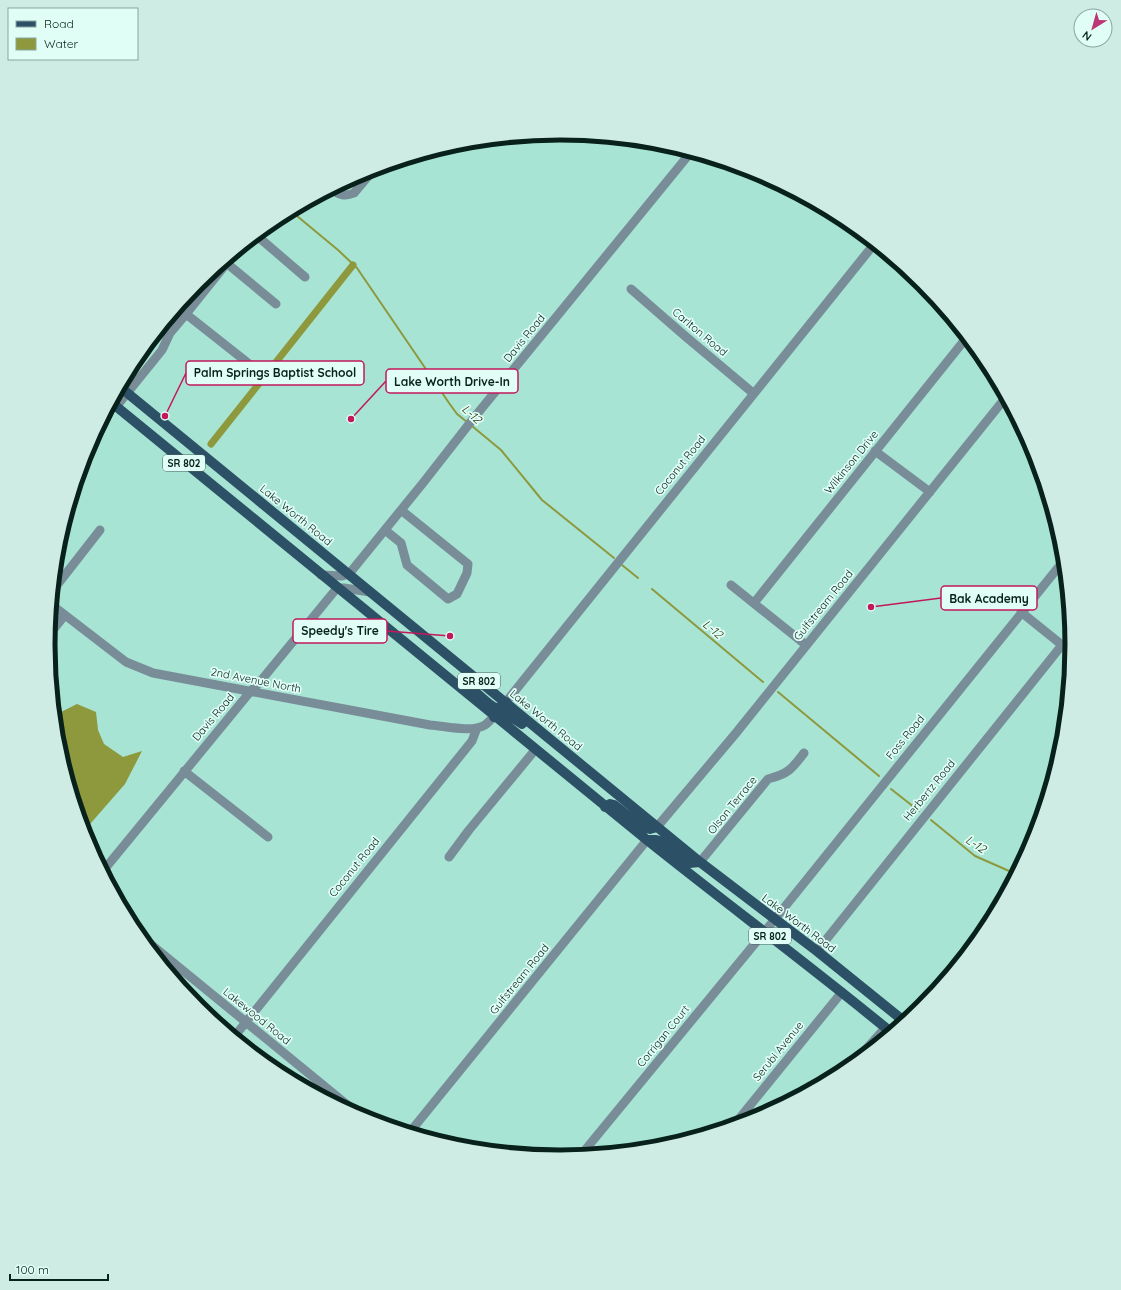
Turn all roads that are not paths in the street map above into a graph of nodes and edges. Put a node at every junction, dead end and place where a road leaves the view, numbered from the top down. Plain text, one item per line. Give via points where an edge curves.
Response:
1 (688, 156) edge
2 (366, 178) edge
3 (337, 192) edge
4 (260, 239) edge
5 (872, 247) edge
6 (228, 264) edge
7 (305, 277) dead end
8 (212, 279) edge
9 (631, 289) dead end
10 (276, 304) dead end
11 (186, 314) junction
12 (166, 329) edge
13 (170, 333) junction
14 (964, 340) edge
15 (248, 364) dead end
16 (124, 390) edge
17 (753, 393) junction
18 (1003, 401) edge
19 (115, 406) edge
20 (875, 451) junction
21 (930, 492) junction
22 (401, 510) junction
23 (100, 530) dead end
24 (385, 530) junction
25 (1060, 566) edge
26 (349, 574) junction
27 (321, 575) junction
28 (59, 583) edge
29 (731, 585) dead end
30 (337, 588) junction
31 (370, 592) junction
32 (754, 603) junction
33 (56, 608) edge
34 (1022, 612) junction
35 (65, 615) junction
36 (56, 627) edge
37 (806, 645) junction
38 (452, 682) junction
39 (250, 692) junction
40 (506, 702) junction
41 (494, 716) junction
42 (477, 728) junction
43 (544, 734) junction
44 (535, 750) junction
45 (804, 753) dead end
46 (184, 771) junction
47 (606, 807) junction
48 (657, 827) junction
49 (268, 837) dead end
50 (647, 840) junction
51 (449, 856) dead end
52 (700, 862) junction
53 (106, 867) edge
54 (775, 919) junction
55 (764, 931) junction
56 (817, 951) junction
57 (168, 964) edge
58 (842, 992) junction
59 (901, 1019) edge
60 (246, 1022) junction
61 (888, 1030) edge
62 (237, 1033) edge
63 (341, 1100) edge
64 (741, 1117) edge
65 (413, 1128) edge
66 (586, 1149) edge

1 - 22 street, Davis Road
2 - 3 street via 350,195
4 - 7 street
5 - 17 street, Coconut Road
6 - 10 street
8 - 11 street
9 - 17 street, Carlton Road
11 - 13 street
11 - 15 street
12 - 13 street
13 - 16 street via 162,350
14 - 20 street, Wilkinson Drive
16 - 26 main road, Lake Worth Road / SR 802
17 - 40 street, Coconut Road
18 - 21 street, Gulfstream Road
19 - 27 main road, SR 802
20 - 21 street
20 - 32 street, Wilkinson Drive
21 - 37 street, Gulfstream Road
22 - 24 street, Davis Road
22 - 24 street via 468,564 457,594 448,599 407,565 401,543
23 - 28 street
24 - 26 street, Davis Road
25 - 34 street, Foss Road
26 - 27 street
26 - 31 main road, Lake Worth Road / SR 802
27 - 30 main road, SR 802
29 - 32 street
30 - 31 street
30 - 38 main road, SR 802
30 - 39 street, Davis Road
31 - 40 main road, Lake Worth Road / SR 802
32 - 37 street
33 - 35 street, 2nd Avenue North
34 - 54 street, Foss Road
34 - 56 street, Herbertz Road via 1062,645
35 - 36 street
35 - 39 street, 2nd Avenue North via 126,662 139,668
37 - 48 street, Gulfstream Road
38 - 40 main road via 471,689 498,708
38 - 41 main road, SR 802
39 - 42 street, 2nd Avenue North via 430,725
39 - 46 street, Davis Road
40 - 43 main road, Lake Worth Road / SR 802
41 - 42 street, Coconut Road via 484,726
41 - 43 main road via 506,714 530,730
41 - 44 main road, SR 802
42 - 60 street, Coconut Road via 472,741
43 - 48 main road, Lake Worth Road / SR 802
44 - 47 main road, SR 802
44 - 51 street
45 - 52 street, Olson Terrace via 792,769 768,779
46 - 49 street
46 - 53 street, Davis Road
47 - 48 main road via 614,805 642,827
47 - 50 main road, SR 802
48 - 52 main road, Lake Worth Road / SR 802
50 - 52 main road via 663,842 689,863
50 - 55 main road, SR 802
50 - 65 street, Gulfstream Road
52 - 54 main road, Lake Worth Road / SR 802
54 - 55 street, Foss Road
54 - 56 main road, Lake Worth Road / SR 802
55 - 58 main road, SR 802
55 - 66 street, Corrigan Court
56 - 59 main road, Lake Worth Road / SR 802
57 - 60 street, Lakewood Road
58 - 61 main road, SR 802
58 - 64 street, Serubi Avenue
60 - 62 street, Coconut Road
60 - 63 street, Lakewood Road

